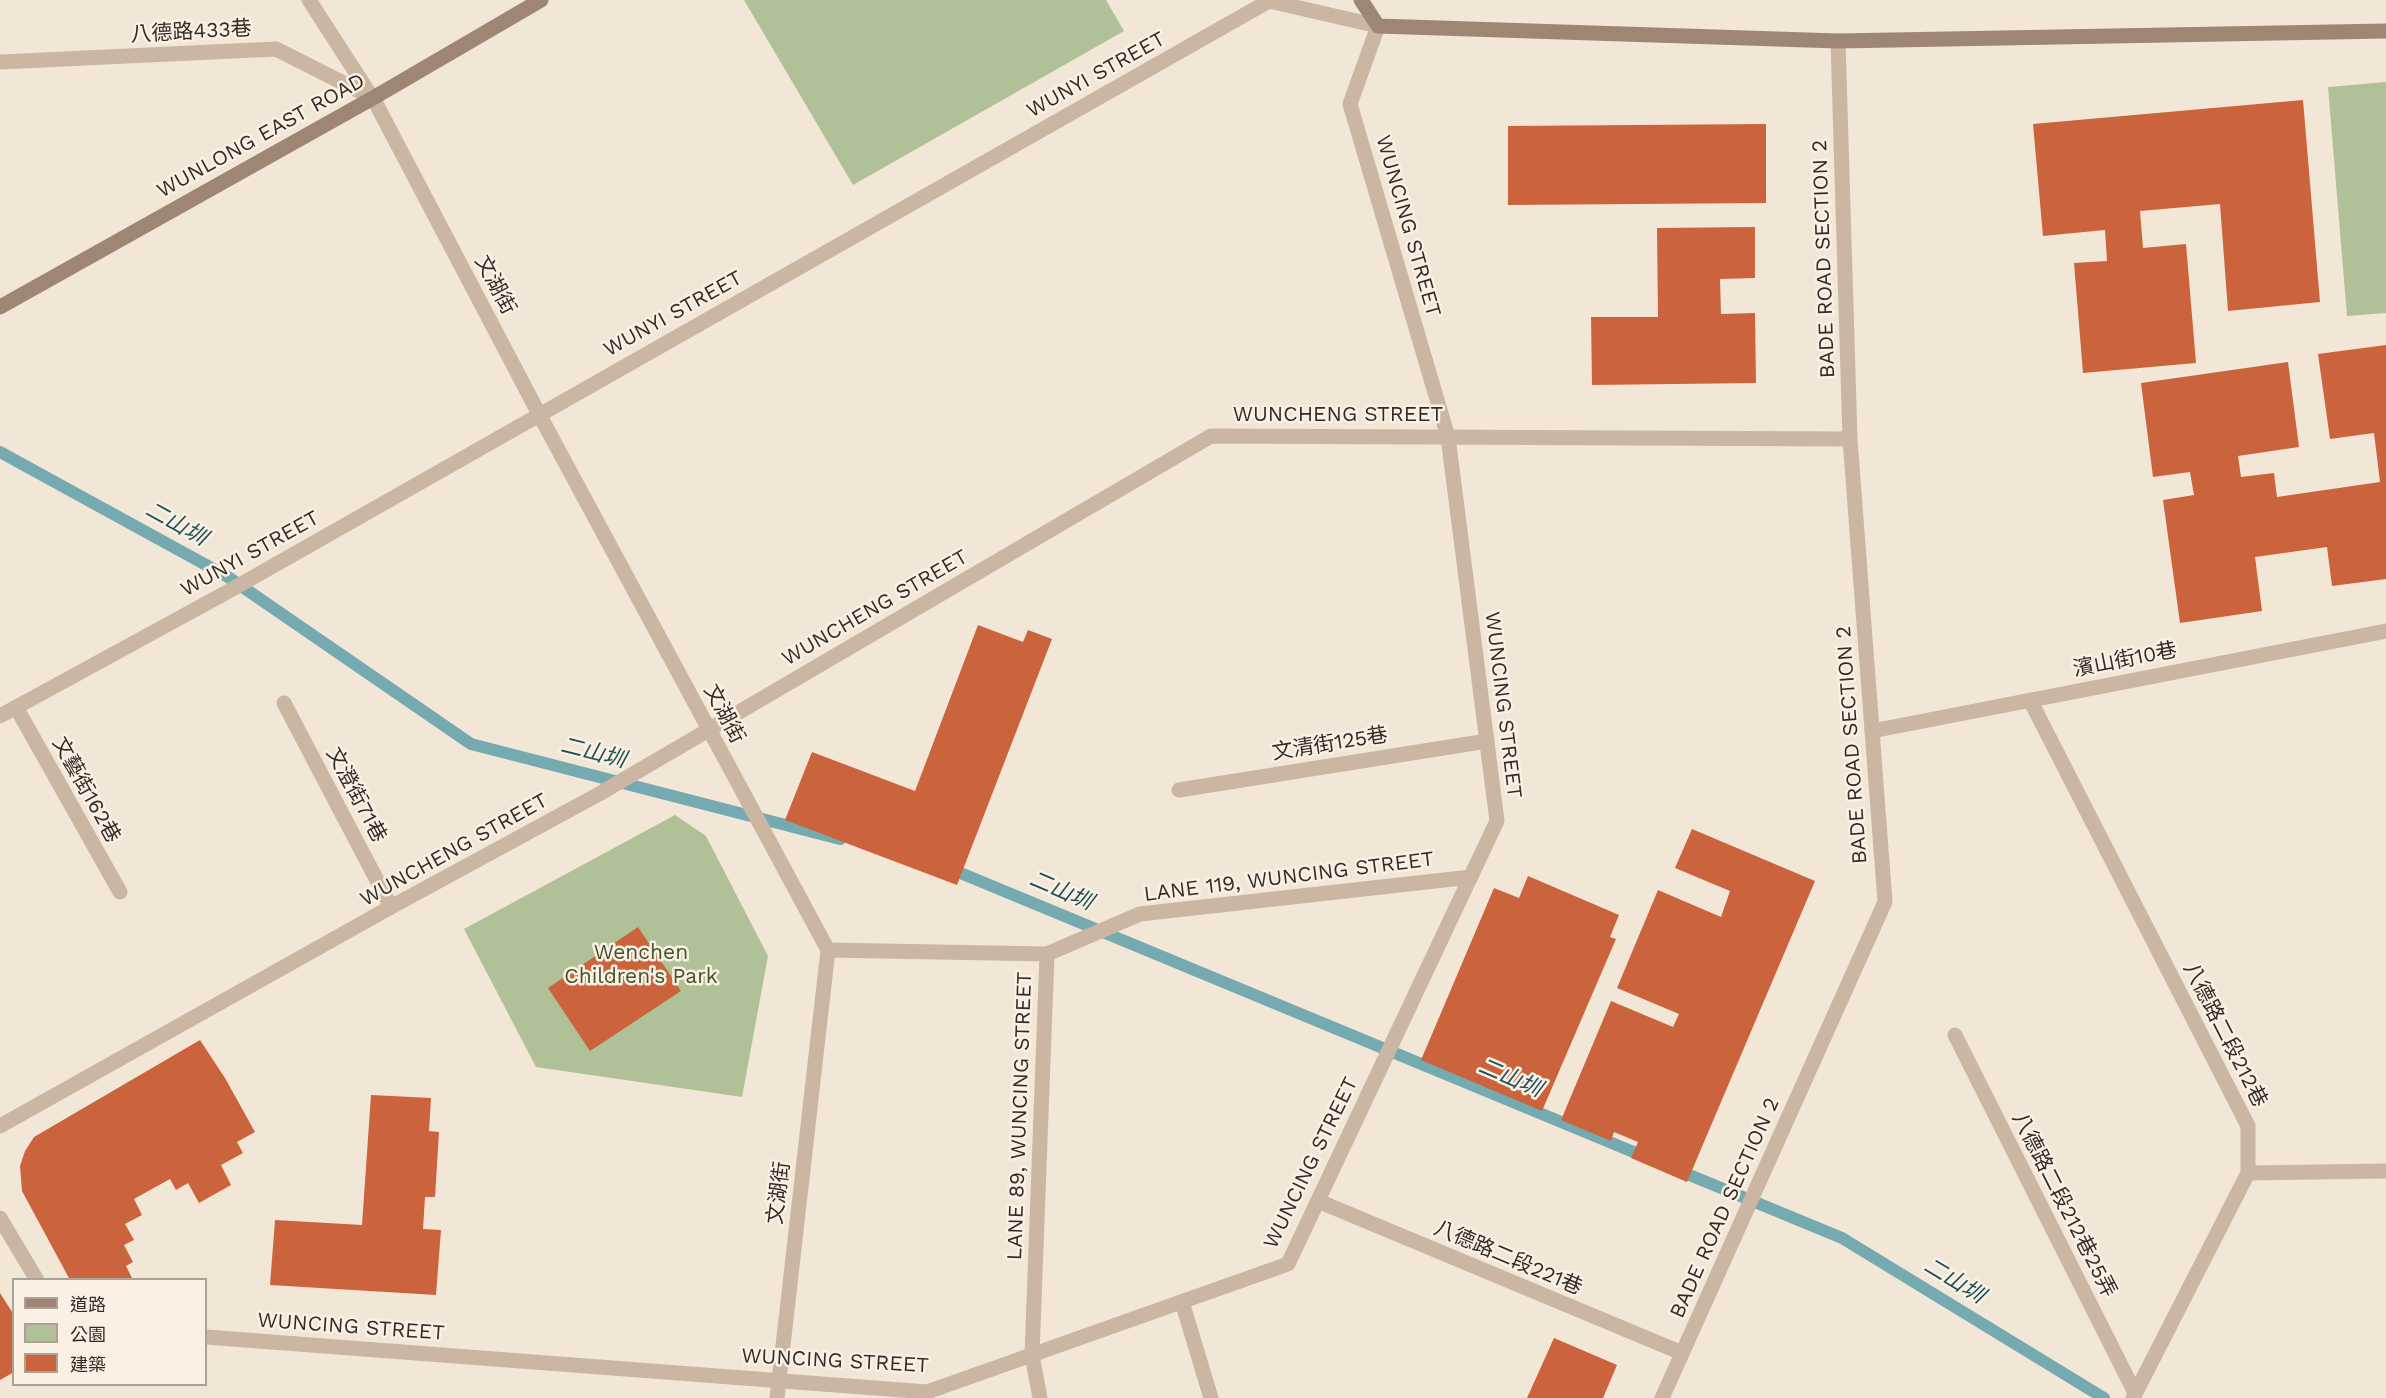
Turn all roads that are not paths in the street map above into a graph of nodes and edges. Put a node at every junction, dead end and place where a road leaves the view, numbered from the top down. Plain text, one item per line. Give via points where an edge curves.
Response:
1 (309, 0) edge
2 (541, 0) edge
3 (1361, 0) edge
4 (1377, 26) junction
5 (2386, 31) edge
6 (1838, 41) junction
7 (0, 62) edge
8 (373, 98) junction
9 (0, 307) edge
10 (539, 414) junction
11 (1448, 437) junction
12 (1850, 439) junction
13 (2386, 631) edge
14 (2030, 700) junction
15 (284, 703) dead end
16 (16, 707) junction
17 (0, 716) edge
18 (709, 730) junction
19 (1872, 731) junction
20 (1487, 741) junction
21 (1179, 790) dead end
22 (1471, 877) junction
23 (120, 892) dead end
24 (391, 907) junction
25 (828, 950) junction
26 (1047, 954) junction
27 (1955, 1035) dead end
28 (0, 1126) edge
29 (2386, 1171) edge
30 (2248, 1173) junction
31 (1318, 1201) junction
32 (0, 1218) edge
33 (36, 1278) edge
34 (1182, 1302) junction
35 (207, 1337) edge
36 (1682, 1353) junction
37 (1032, 1354) junction
38 (778, 1380) junction
39 (2134, 1396) edge
40 (777, 1398) edge
41 (1040, 1398) edge
42 (1210, 1398) edge
43 (1662, 1398) edge

1 - 8 street, 文湖街
2 - 8 street, WUNLONG EAST ROAD
3 - 4 street
4 - 6 street
4 - 10 street, WUNYI STREET via 1269,1
4 - 11 street, WUNCING STREET via 1350,104
5 - 6 street
6 - 12 street, BADE ROAD SECTION 2
7 - 8 street, 八德路433巷 via 276,49
8 - 9 street, WUNLONG EAST ROAD
8 - 10 street, 文湖街
10 - 16 street, WUNYI STREET
10 - 18 street, 文湖街
11 - 12 street, WUNCHENG STREET
11 - 18 street, WUNCHENG STREET via 1211,436
11 - 20 street, WUNCING STREET
12 - 19 street, BADE ROAD SECTION 2
13 - 14 street, 濱山街10巷
14 - 19 street, 濱山街10巷
14 - 30 street, 八德路二段212巷 via 2248,1126
15 - 24 street, 文澄街71巷
16 - 17 street, WUNYI STREET
16 - 23 street, 文藝街162巷
18 - 24 street, WUNCHENG STREET
18 - 25 street, 文湖街
19 - 36 street, BADE ROAD SECTION 2 via 1885,902
20 - 21 street, 文清街125巷
20 - 22 street, WUNCING STREET via 1497,821
22 - 26 street, LANE 119, WUNCING STREET via 1140,914
22 - 31 street, WUNCING STREET
24 - 28 street, WUNCHENG STREET
25 - 26 street, LANE 89, WUNCING STREET
25 - 38 street, 文湖街
26 - 37 street, LANE 89, WUNCING STREET
27 - 39 street, 八德路二段212巷25弄
29 - 30 street
30 - 39 street, 八德路二段212巷
31 - 34 street, WUNCING STREET via 1288,1264
31 - 36 street, 八德路二段221巷
32 - 33 street
34 - 37 street, WUNCING STREET
34 - 42 street
35 - 38 street, WUNCING STREET
36 - 43 street, BADE ROAD SECTION 2
37 - 38 street, WUNCING STREET via 927,1392
37 - 41 street, LANE 89, WUNCING STREET
38 - 40 street, 文湖街

